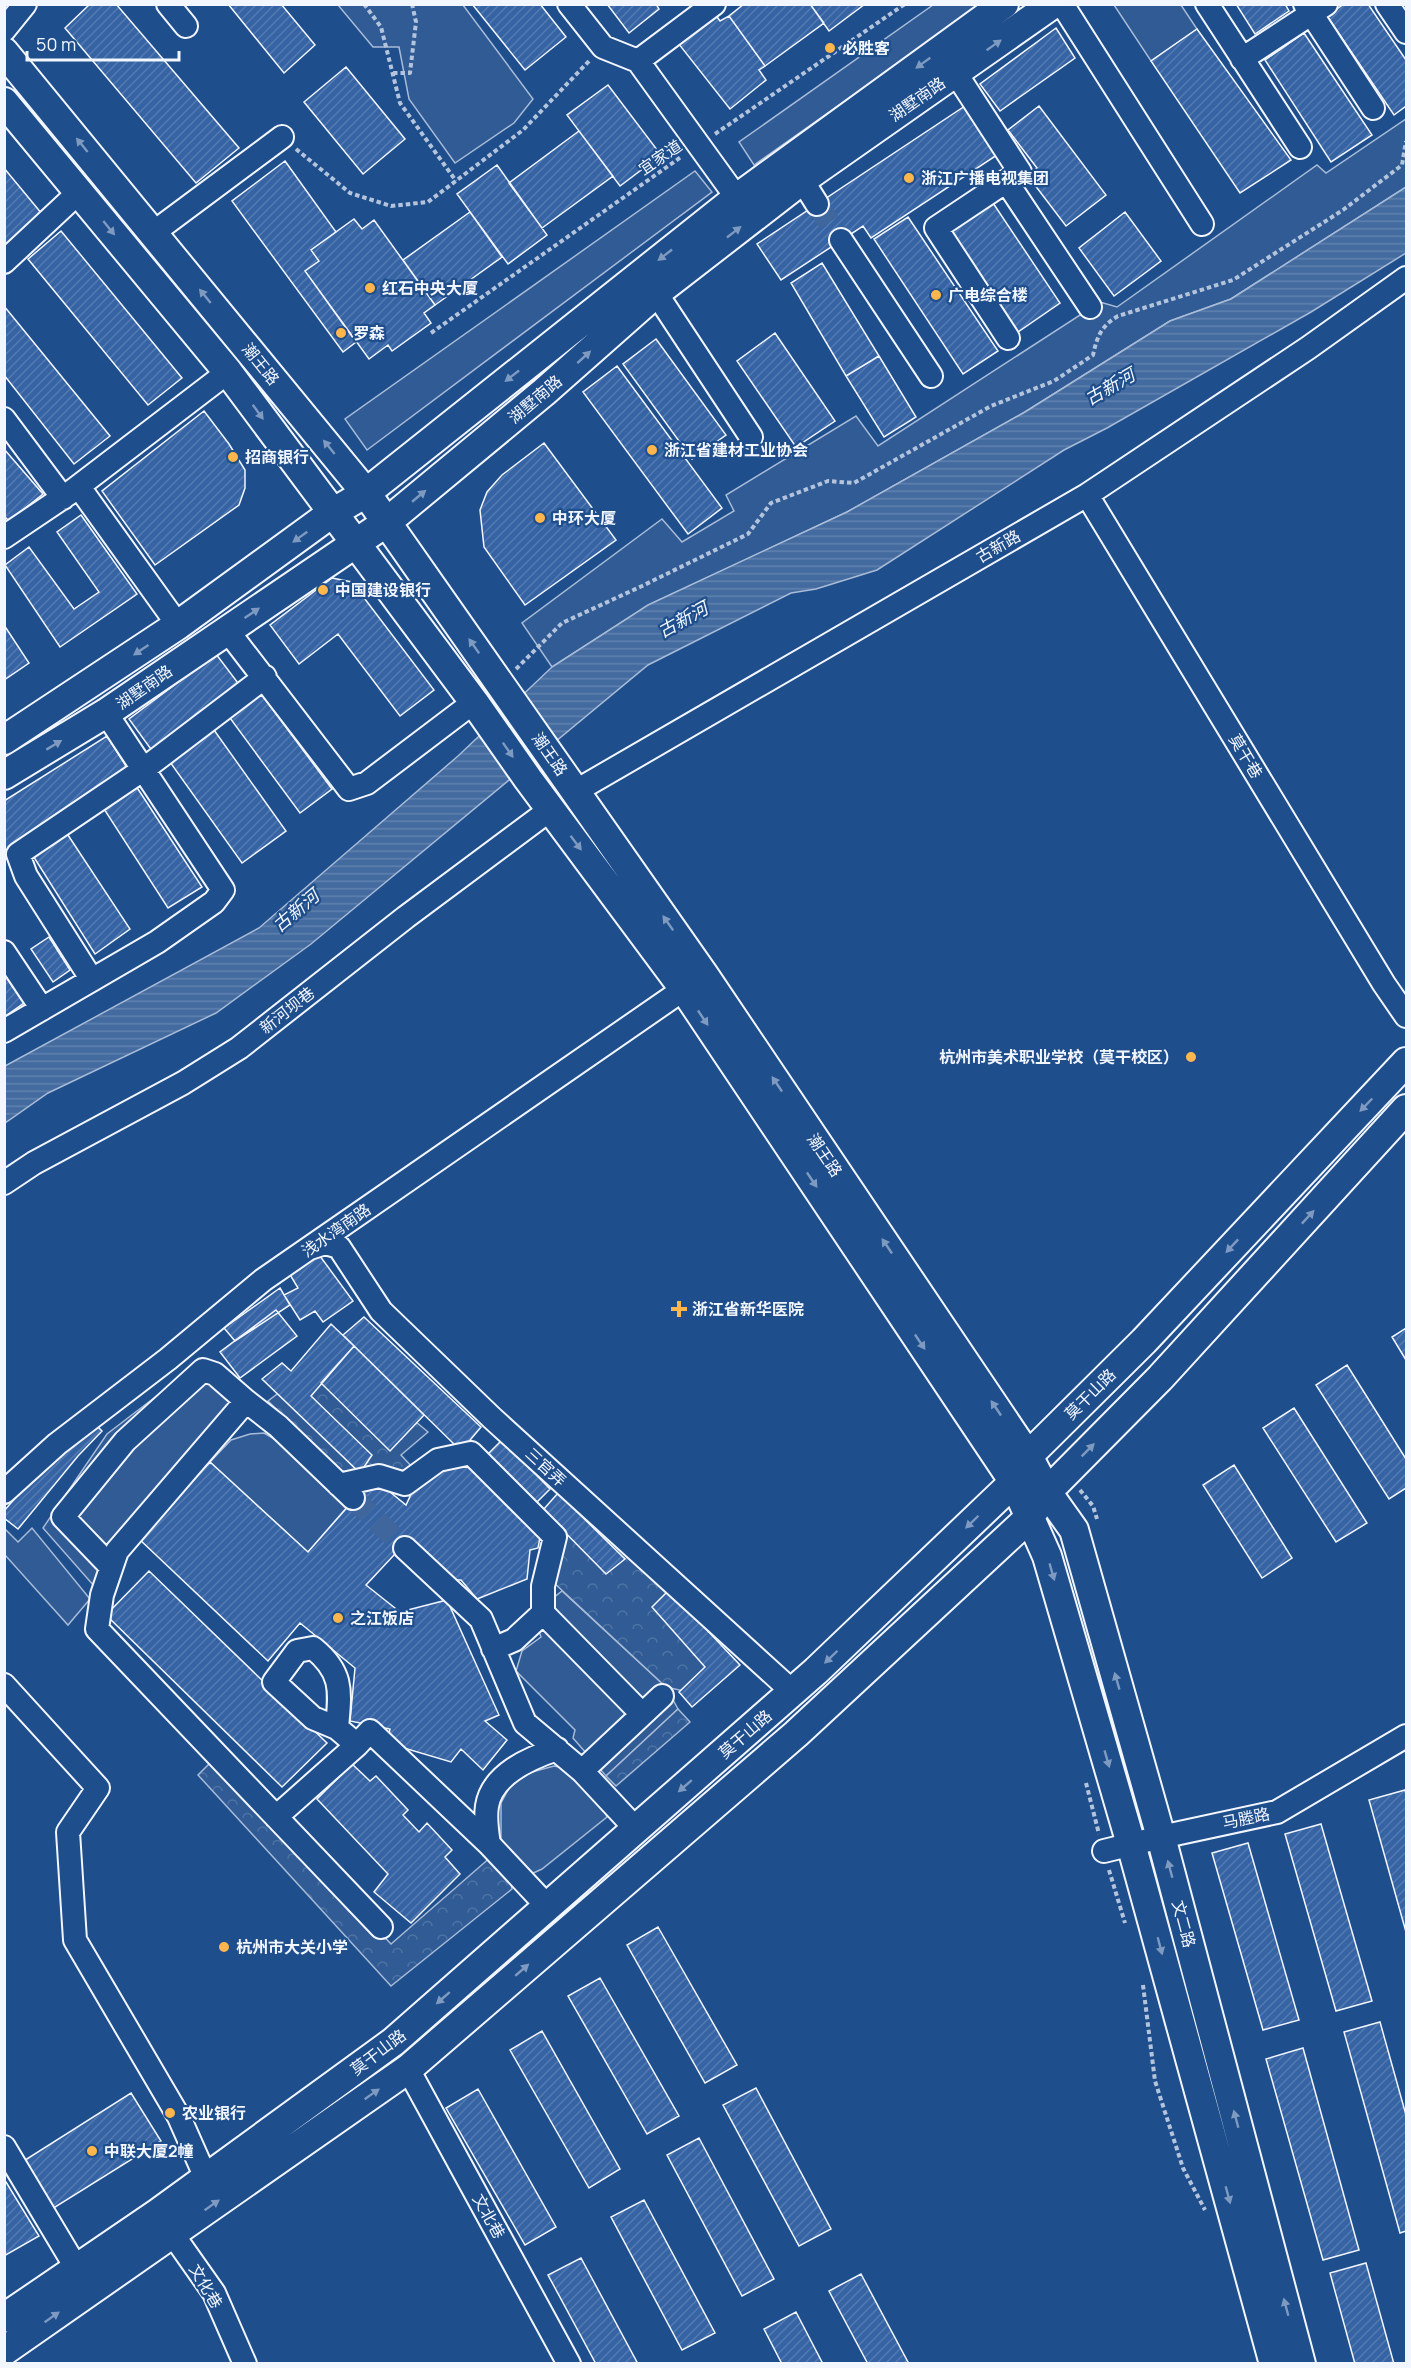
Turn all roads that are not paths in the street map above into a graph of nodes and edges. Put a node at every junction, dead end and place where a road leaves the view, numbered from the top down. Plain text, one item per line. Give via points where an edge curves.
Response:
1 (168, 4) edge
2 (569, 4) edge
3 (1004, 4) edge
4 (1053, 4) edge
5 (1062, 4) edge
6 (1206, 4) edge
7 (1387, 4) edge
8 (20, 7) edge
9 (1314, 8) edge
10 (699, 9) edge
11 (186, 26) dead end
12 (4, 30) edge
13 (1407, 32) edge
14 (4, 52) edge
15 (1242, 58) junction
16 (638, 62) junction
17 (955, 72) junction
18 (4, 102) edge
19 (1373, 108) dead end
20 (282, 137) road end
21 (1300, 147) dead end
22 (802, 180) junction
23 (1006, 181) junction
24 (79, 192) junction
25 (737, 198) junction
26 (818, 204) tunnel mouth
27 (1202, 224) dead end
28 (153, 233) junction
29 (841, 240) tunnel mouth
30 (4, 262) edge
31 (1407, 278) edge
32 (656, 293) junction
33 (1090, 307) dead end
34 (1008, 338) dead end
35 (228, 372) junction
36 (931, 376) dead end
37 (4, 419) edge
38 (751, 437) dead end
39 (71, 492) junction
40 (366, 493) junction
41 (1087, 495) junction
42 (332, 513) junction
43 (387, 522) junction
44 (4, 537) edge
45 (355, 543) junction
46 (178, 625) junction
47 (227, 630) junction
48 (264, 677) junction
49 (481, 711) junction
50 (106, 713) junction
51 (4, 740) edge
52 (144, 769) junction
53 (4, 775) edge
54 (576, 791) junction
55 (551, 809) junction
56 (4, 952) edge
57 (92, 980) junction
58 (684, 989) junction
59 (42, 1009) junction
60 (1407, 1016) edge
61 (4, 1031) edge
62 (1407, 1062) edge
63 (1407, 1109) edge
64 (4, 1183) edge
65 (310, 1248) junction
66 (246, 1401) junction
67 (1028, 1456) junction
68 (1014, 1482) junction
69 (4, 1492) edge
70 (1047, 1492) junction
71 (1029, 1518) junction
72 (405, 1548) tunnel mouth
73 (111, 1567) junction
74 (543, 1612) junction
75 (493, 1649) junction
76 (4, 1685) edge
77 (793, 1692) junction
78 (662, 1696) dead end
79 (642, 1714) junction
80 (337, 1728) dead end
81 (1407, 1736) edge
82 (357, 1745) junction
83 (557, 1749) junction
84 (582, 1771) junction
85 (276, 1817) junction
86 (636, 1830) junction
87 (1161, 1837) junction
88 (489, 1844) junction
89 (1131, 1844) junction
90 (1104, 1851) dead end
91 (548, 1906) junction
92 (381, 1927) dead end
93 (408, 2068) junction
94 (4, 2147) edge
95 (206, 2178) junction
96 (165, 2223) junction
97 (76, 2269) junction
98 (4, 2318) edge
99 (4, 2351) edge
100 (245, 2364) edge
101 (569, 2364) edge
102 (1274, 2364) edge
103 (1301, 2364) edge

1 - 11 street
2 - 16 street via 603,46
3 -> 25 main road, 湖墅南路
17 -> 4 main road, 湖墅南路
5 - 27 street
6 - 15 street
7 - 13 street
8 - 12 street
9 - 15 street
9 - 19 street
10 - 16 street
28 -> 14 main road, 潮王路
15 - 21 street
16 - 25 street
17 - 22 main road, 湖墅南路
17 - 23 street via 1020,172
18 - 24 main road, 潮王路
20 - 28 street
22 - 26 street
32 -> 22 main road, 湖墅南路
23 - 33 street
23 - 34 street via 936,228
24 - 30 street
24 -> 35 main road, 潮王路
25 -> 40 main road, 湖墅南路
40 -> 28 main road, 潮王路
29 - 36 street
31 - 41 street, 古新路
32 - 38 street
43 -> 32 main road, 湖墅南路
35 - 39 street
35 -> 42 main road, 潮王路
37 - 39 street
39 - 44 street
39 - 46 street
40 - 42 main road, 湖墅南路
40 - 43 main road, 潮王路
41 - 54 street, 古新路
41 - 60 street, 莫干巷
42 - 45 main road, 潮王路
42 -> 46 main road, 湖墅南路
43 - 45 main road, 湖墅南路
54 -> 43 main road, 潮王路
47 -> 45 main road, 湖墅南路
45 - 49 main road, 潮王路
46 -> 51 main road, 湖墅南路
47 - 48 street
47 - 50 main road, 湖墅南路
48 - 49 street via 349,789 367,783
48 - 52 street
49 -> 55 main road, 潮王路
50 - 52 street
53 -> 50 main road, 湖墅南路
52 - 57 street via 18,854 26,876
52 - 57 street via 223,890 214,902 157,942
67 -> 54 main road, 潮王路
55 -> 58 main road, 潮王路
55 - 64 street, 新河坝巷 via 239,1048
56 - 59 street
57 - 59 street
58 - 65 street, 浅水湾南路
58 -> 68 main road, 潮王路
59 - 61 street
62 -> 67 main road, 莫干山路 via 1144,1341
70 -> 63 main road, 莫干山路 via 1160,1378
65 - 69 street, 浅水湾南路 via 263,1280 57,1444
65 - 77 street, 三官弄 via 325,1244 339,1247 381,1311 492,1418
66 - 73 street via 117,1551
66 - 73 street via 215,1374 203,1370 125,1441 63,1517
66 - 74 street via 278,1426 346,1492 378,1476 405,1484 438,1460 471,1453 555,1537 543,1586
67 - 68 main road, 莫干山路
67 - 70 main road, 潮王路
68 - 71 main road, 潮王路
68 -> 77 main road, 莫干山路
70 - 71 main road, 莫干山路
87 -> 70 main road, 文二路 via 1074,1530
71 -> 89 main road, 文二路 via 1047,1556
93 -> 71 main road, 莫干山路 via 796,1734
72 - 75 street via 481,1619
73 - 85 street via 97,1629
74 - 75 street via 514,1640
74 - 79 street
75 - 83 street via 525,1723
76 - 95 street via 98,1788 68,1832 75,1940 179,2117
77 -> 86 main road, 莫干山路
78 - 79 street
79 - 84 street
80 - 82 street
81 - 87 street, 马塍路 via 1277,1812
82 - 85 street
82 - 88 street via 370,1731
83 - 84 street
83 - 88 street via 534,1756 497,1784 487,1804
84 - 86 street
85 - 92 street
86 - 91 main road, 莫干山路
87 - 89 street, 马塍路
103 -> 87 main road, 文二路
88 - 91 street
89 - 90 street, 马塍路
89 -> 102 main road, 文二路
91 -> 95 main road, 莫干山路 via 393,2042
96 -> 93 main road, 莫干山路
93 - 101 street, 文北巷
94 - 97 street
95 - 96 main road, 莫干山路
96 - 97 main road, 莫干山路
99 -> 96 main road, 莫干山路
96 - 100 street, 文化巷 via 214,2293
97 - 98 main road, 莫干山路

